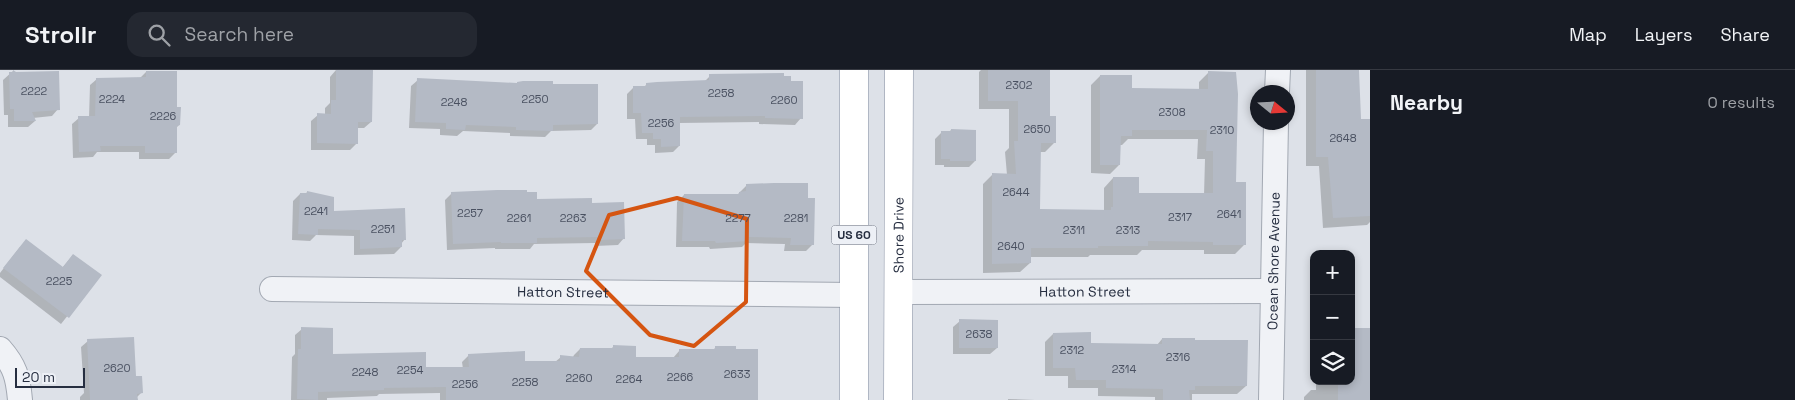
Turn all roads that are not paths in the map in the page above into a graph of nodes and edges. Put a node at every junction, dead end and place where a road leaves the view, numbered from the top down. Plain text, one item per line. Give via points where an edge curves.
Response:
1 (854, 70) edge
2 (898, 70) edge
3 (1278, 70) edge
4 (1277, 85) edge
5 (1276, 130) edge
6 (272, 290) dead end
7 (1272, 291) junction
8 (899, 292) junction
9 (854, 295) junction
10 (0, 349) edge
11 (20, 400) edge
12 (854, 400) edge
13 (898, 400) edge
14 (1271, 400) edge

1 - 9 highway, US 60
2 - 8 highway, Shore Drive
3 - 4 street
5 - 7 street, Ocean Shore Avenue
6 - 9 street, Hatton Street
7 - 8 street, Hatton Street
7 - 14 street, Ocean Shore Avenue
8 - 13 highway, Shore Drive
9 - 12 highway, US 60
10 - 11 street via 18,379

